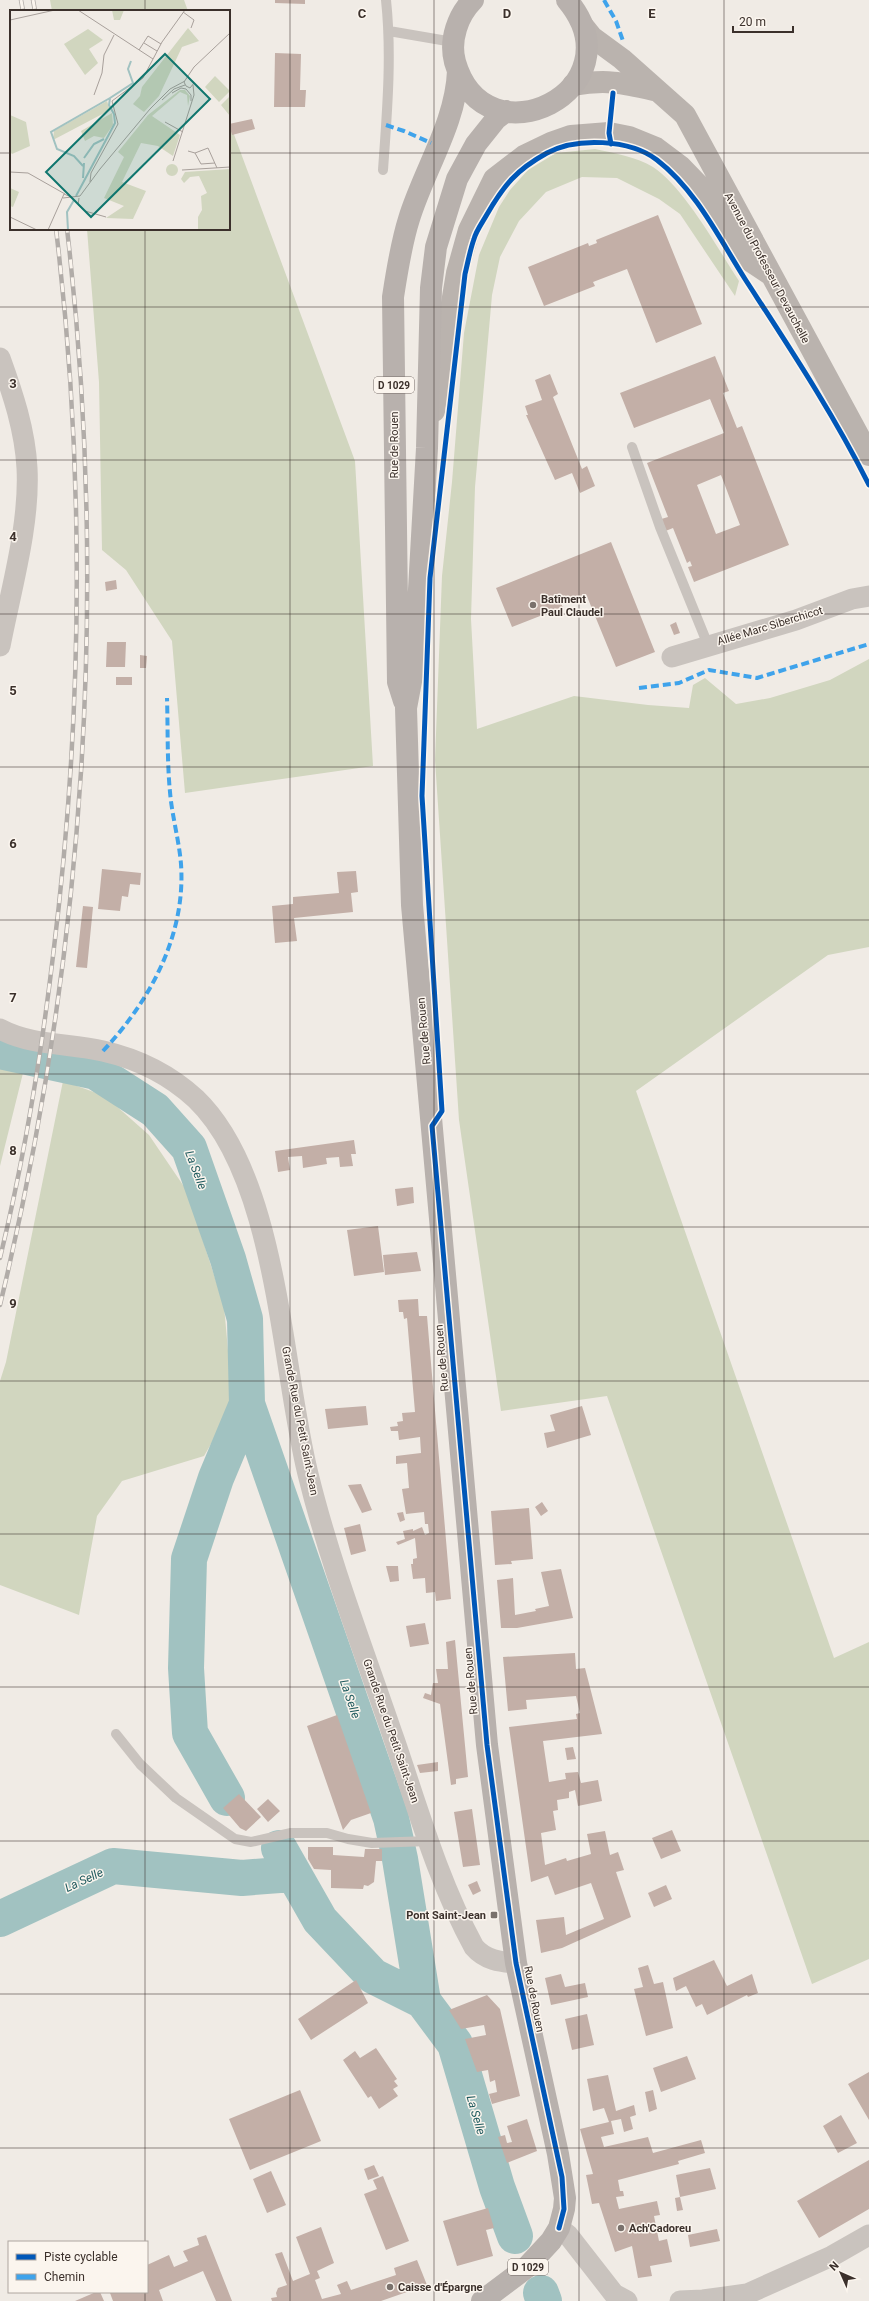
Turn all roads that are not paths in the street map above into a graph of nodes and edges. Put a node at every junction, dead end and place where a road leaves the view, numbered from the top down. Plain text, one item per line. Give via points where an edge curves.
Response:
1 (386, 0) edge
2 (567, 0) edge
3 (468, 2) edge
4 (584, 27) junction
5 (389, 31) junction
6 (453, 42) junction
7 (458, 72) junction
8 (574, 85) junction
9 (655, 91) junction
10 (506, 112) junction
11 (383, 170) dead end
12 (770, 274) junction
13 (0, 358) edge
14 (632, 447) dead end
15 (427, 448) junction
16 (869, 455) edge
17 (869, 596) edge
18 (708, 645) junction
19 (0, 646) edge
20 (672, 657) dead end
21 (406, 708) junction
22 (0, 1029) edge
23 (116, 1734) dead end
24 (428, 1841) junction
25 (516, 1963) junction
26 (559, 2228) junction
27 (869, 2235) edge
28 (478, 2299) edge
29 (619, 2299) edge
30 (680, 2301) edge

1 - 5 lane
2 - 4 main road via 577,11
3 - 6 main road via 457,24
4 - 8 main road via 585,57
4 - 9 street, Avenue du Professeur Devauchelle via 592,37 622,59
5 - 6 lane
5 - 11 lane
6 - 7 main road
7 - 10 main road via 477,98
7 - 21 main road, Rue de Rouen / D 1029 via 455,102 409,219 393,297 398,682
8 - 9 street via 597,81 616,82
8 - 10 main road via 563,97 543,108 521,113
9 - 12 street, Avenue du Professeur Devauchelle via 685,115
10 - 15 main road, Rue de Rouen / D 1029 via 496,119 476,144 457,179 436,247 432,288
12 - 15 street via 749,260 708,195 680,166 656,148 629,137 609,133 571,136 524,156 494,179 469,230 456,273 439,389
12 - 16 street, Avenue du Professeur Devauchelle
13 - 19 street via 24,441 27,486
14 - 18 lane via 660,527
15 - 21 main road, Rue de Rouen / D 1029 via 415,660
17 - 18 street, Allée Marc Siberchicot via 852,599 796,620
18 - 20 street, Allée Marc Siberchicot
21 - 25 main road, Rue de Rouen / D 1029 via 412,905 487,1744
22 - 24 street, Grande Rue du Petit Saint-Jean via 18,1037 109,1052 160,1073 198,1101 235,1155 261,1228 315,1502 346,1602
23 - 24 lane via 140,1764 176,1798 235,1839 251,1842 290,1833 327,1833 348,1840 372,1843
24 - 25 street, Grande Rue du Petit Saint-Jean via 449,1896 479,1953 495,1961
25 - 26 main road, Rue de Rouen / D 1029 via 562,2177 564,2209
26 - 28 main road, Rue de Rouen / D 1029 via 551,2241 526,2268
26 - 29 street via 568,2234
27 - 30 street via 832,2256 747,2294

